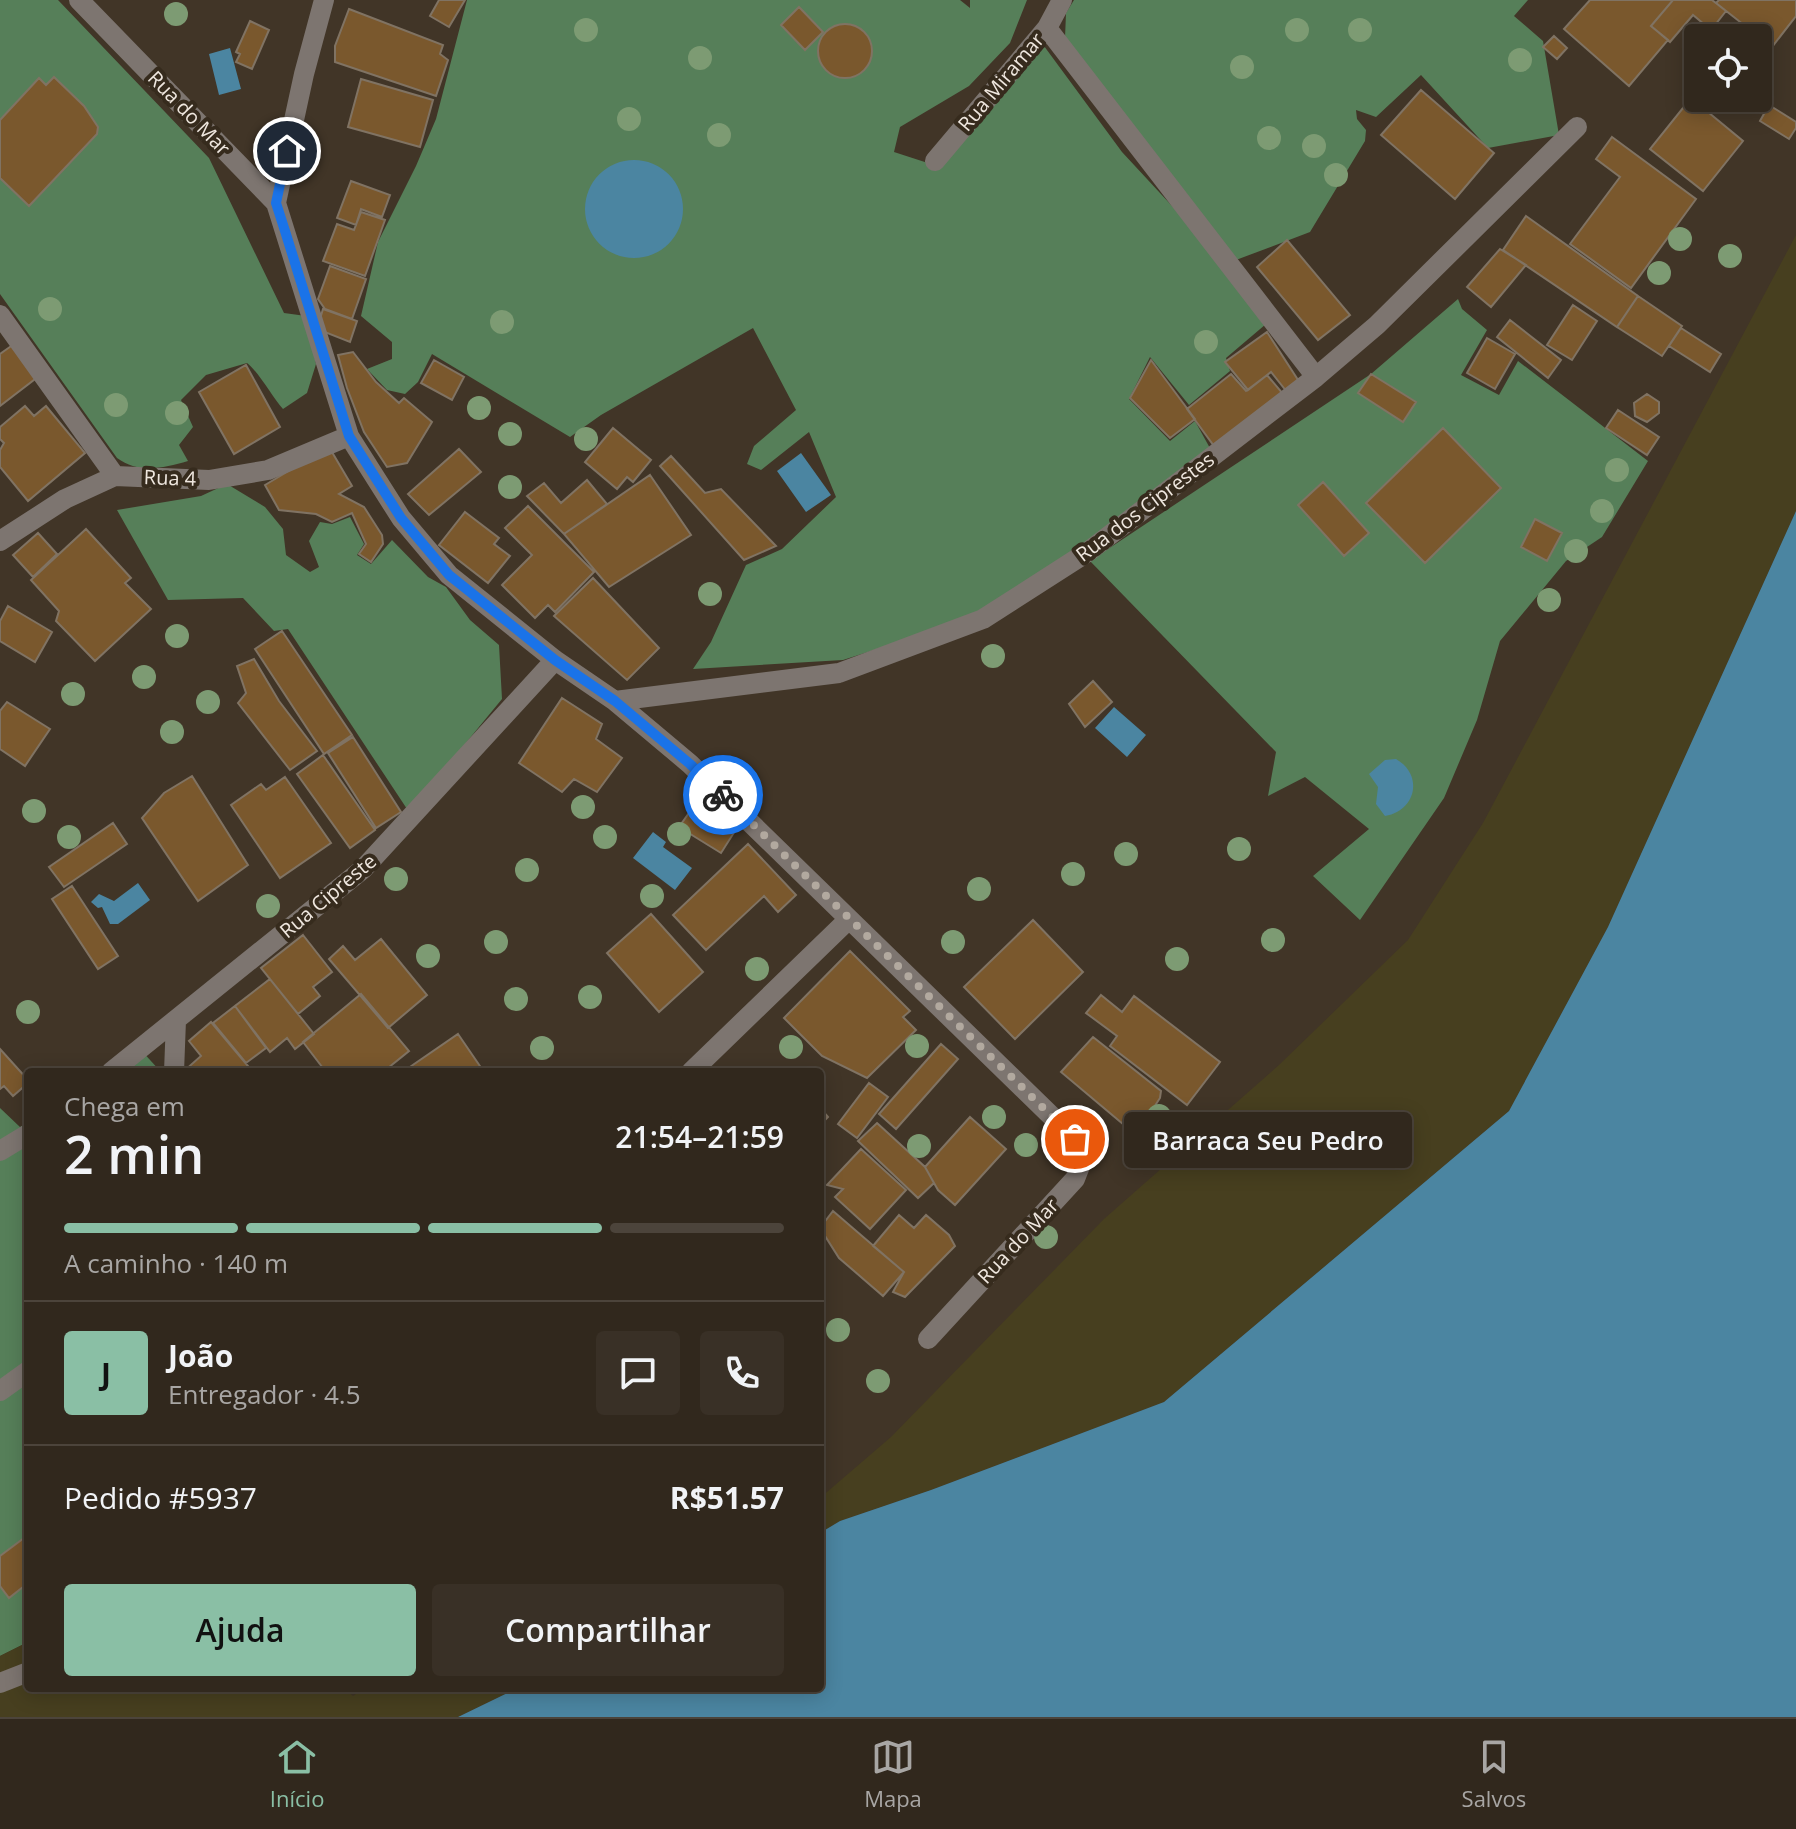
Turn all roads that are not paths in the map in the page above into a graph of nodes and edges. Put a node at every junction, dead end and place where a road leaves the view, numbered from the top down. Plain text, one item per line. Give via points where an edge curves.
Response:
1 (79, 0) edge
2 (324, 0) edge
3 (1062, 0) edge
4 (1047, 28) junction
5 (1577, 127) dead end
6 (935, 161) dead end
7 (276, 203) junction
8 (0, 315) edge
9 (1316, 377) junction
10 (349, 436) junction
11 (115, 476) junction
12 (0, 541) edge
13 (555, 660) junction
14 (615, 701) junction
15 (849, 919) junction
16 (176, 1020) junction
17 (116, 1068) edge
18 (174, 1068) edge
19 (695, 1068) edge
20 (24, 1136) edge
21 (0, 1151) edge
22 (928, 1339) dead end
23 (24, 1374) edge
24 (0, 1391) edge
25 (24, 1674) edge
26 (0, 1683) edge

1 - 7 street, Rua do Mar
2 - 7 street
3 - 4 street, Rua Miramar
4 - 6 street, Rua Miramar
4 - 9 street
5 - 9 street, Rua dos Ciprestes via 1377,325
7 - 10 street, Rua do Mar
8 - 11 street
9 - 14 street, Rua dos Ciprestes via 1089,551 983,619 839,673
10 - 11 street, Rua 4 via 268,470 209,480
10 - 13 street, Rua do Mar via 401,518 449,575
11 - 12 street, Rua 4 via 65,499
13 - 14 street, Rua do Mar
13 - 16 street, Rua Cipreste via 363,869
14 - 15 street, Rua do Mar via 690,764
15 - 19 street
15 - 22 street, Rua do Mar via 1075,1139 1082,1161 1075,1179
16 - 17 street, Rua Cipreste
16 - 18 street
20 - 21 street
23 - 24 street
25 - 26 street

